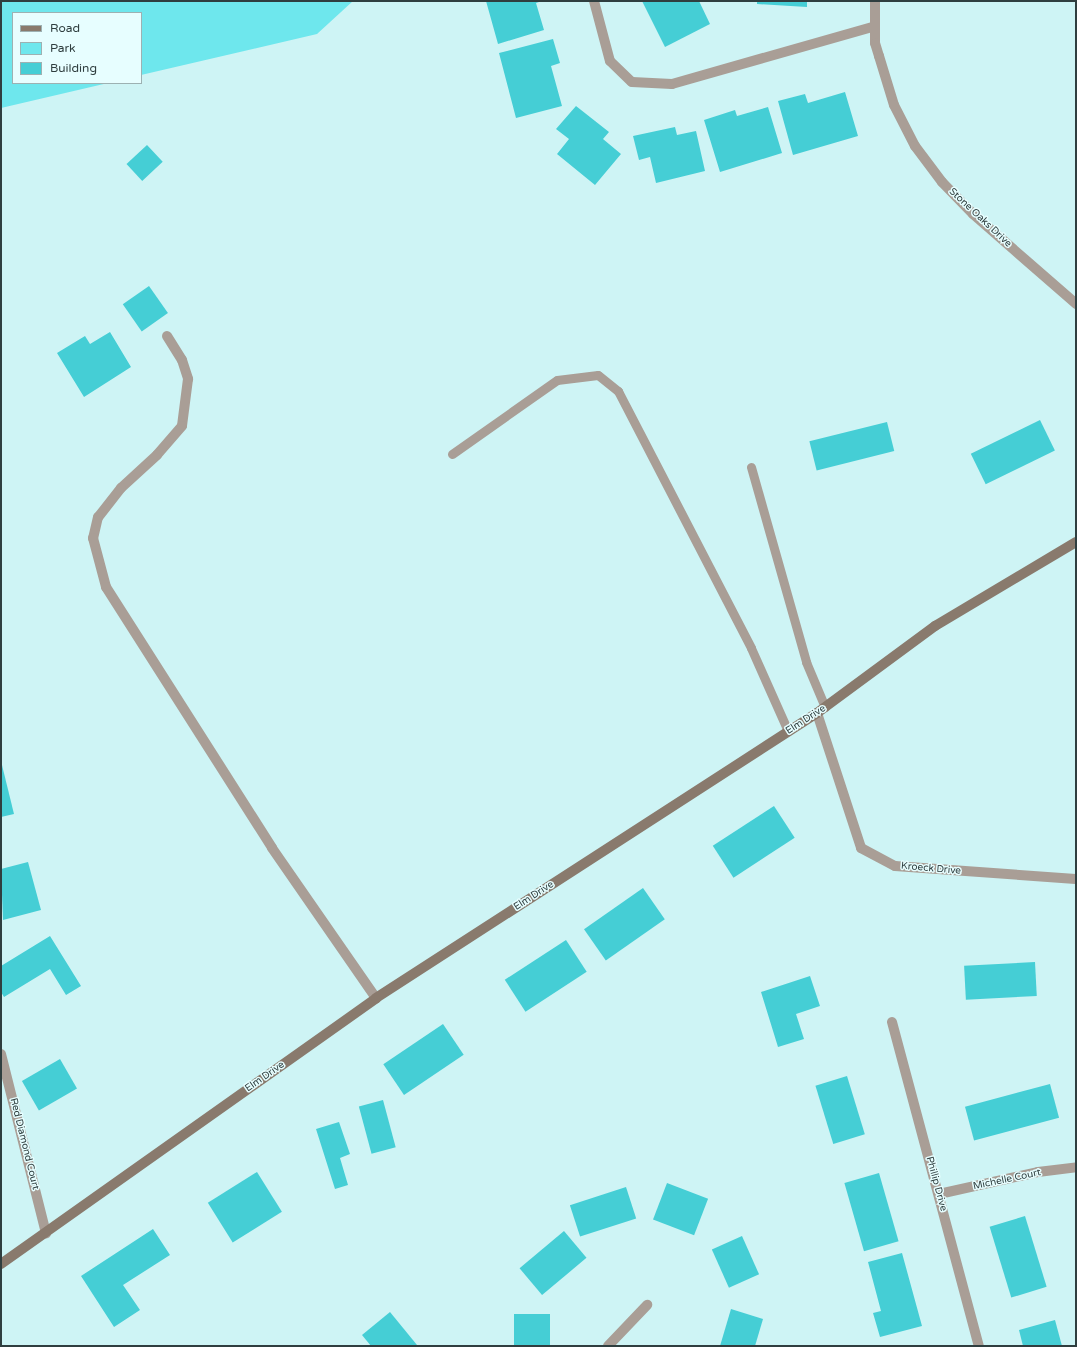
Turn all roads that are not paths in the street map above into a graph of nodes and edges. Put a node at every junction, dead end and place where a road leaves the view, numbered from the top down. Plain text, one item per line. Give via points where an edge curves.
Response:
1 (594, 1) edge
2 (875, 1) edge
3 (874, 26) junction
4 (1076, 304) edge
5 (167, 336) dead end
6 (452, 454) dead end
7 (751, 467) dead end
8 (1076, 542) edge
9 (821, 710) junction
10 (788, 731) junction
11 (1076, 879) edge
12 (376, 998) junction
13 (892, 1022) dead end
14 (1, 1054) edge
15 (1076, 1168) edge
16 (939, 1194) junction
17 (46, 1233) junction
18 (1, 1264) edge
19 (647, 1305) dead end
20 (608, 1346) edge
21 (979, 1346) edge

1 - 3 street via 610,61 632,82 672,84
2 - 3 street, Stone Oaks Drive
3 - 4 street, Stone Oaks Drive via 877,50 894,105 915,146 942,182 973,214
5 - 12 street via 182,360 188,379 182,426 157,455 121,488 98,516 92,538 106,587 272,848
6 - 10 lane via 557,380 598,375 618,391 751,648
7 - 9 lane
8 - 9 street, Elm Drive via 935,626
9 - 10 street, Elm Drive
9 - 11 street, Kroeck Drive via 861,848 894,866
10 - 12 street, Elm Drive
12 - 17 street, Elm Drive
13 - 16 street, Phillip Drive
14 - 17 street, Red Diamond Court
15 - 16 street, Michelle Court via 1038,1172
16 - 21 street, Phillip Drive
17 - 18 street, Elm Drive
19 - 20 street

